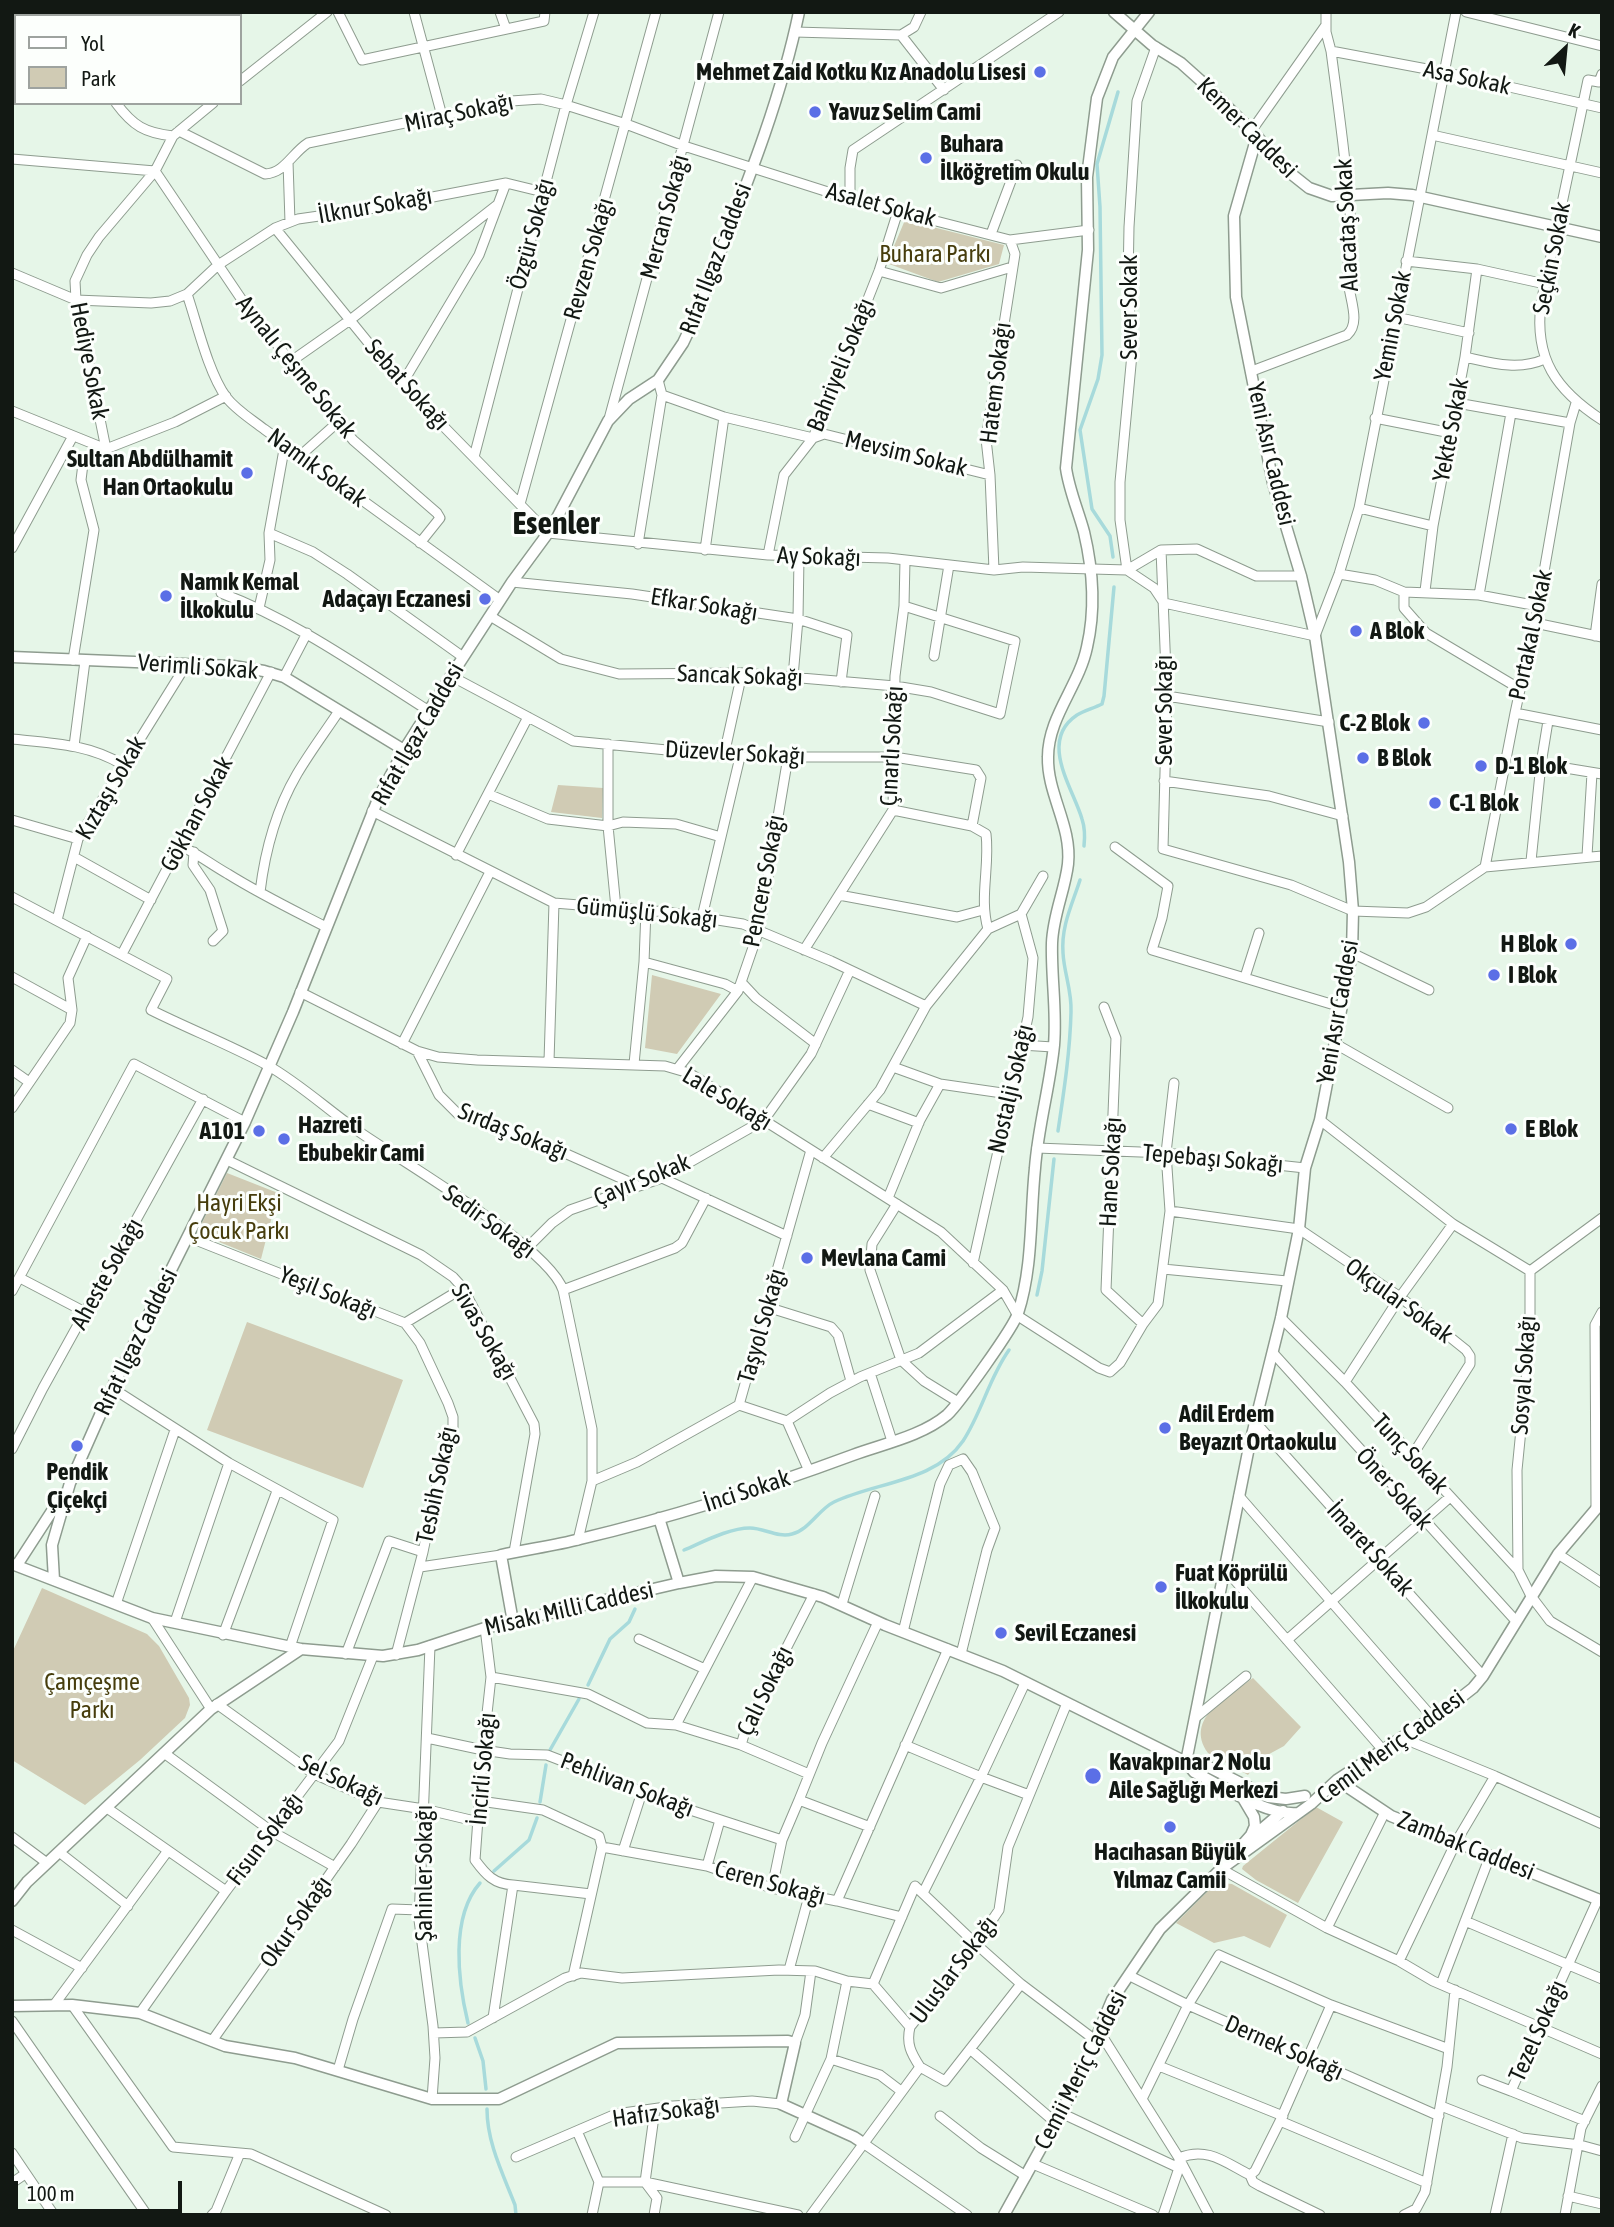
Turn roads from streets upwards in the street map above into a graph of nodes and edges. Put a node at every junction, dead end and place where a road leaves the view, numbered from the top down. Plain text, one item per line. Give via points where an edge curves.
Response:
1 (327, 12) edge
2 (338, 12) edge
3 (414, 12) edge
4 (500, 12) edge
5 (545, 12) edge
6 (594, 12) edge
7 (656, 12) edge
8 (719, 12) edge
9 (799, 12) edge
10 (921, 12) edge
11 (1059, 12) edge
12 (1115, 12) edge
13 (1149, 12) edge
14 (1326, 12) edge
15 (1456, 12) edge
16 (1465, 12) edge
17 (1326, 25) junction
18 (506, 29) junction
19 (1134, 30) junction
20 (795, 32) junction
21 (901, 35) junction
22 (423, 46) junction
23 (1602, 46) edge
24 (1156, 47) junction
25 (1331, 51) junction
26 (1444, 72) junction
27 (1602, 74) edge
28 (242, 78) edge
29 (944, 90) junction
30 (566, 104) junction
31 (1583, 104) junction
32 (118, 105) edge
33 (211, 105) edge
34 (1602, 108) edge
35 (442, 116) junction
36 (626, 124) junction
37 (1255, 133) junction
38 (176, 134) junction
39 (1432, 135) junction
40 (684, 146) junction
41 (12, 159) edge
42 (288, 162) junction
43 (1570, 165) junction
44 (1017, 166) dead end
45 (752, 168) junction
46 (155, 171) junction
47 (1602, 173) edge
48 (506, 183) junction
49 (543, 192) junction
50 (1349, 195) junction
51 (1421, 197) junction
52 (850, 199) junction
53 (497, 205) junction
54 (898, 211) junction
55 (290, 222) junction
56 (1559, 227) junction
57 (275, 228) junction
58 (1089, 230) junction
59 (991, 234) junction
60 (1602, 237) edge
61 (1010, 240) junction
62 (1406, 261) junction
63 (218, 265) junction
64 (1013, 267) junction
65 (1477, 269) junction
66 (879, 271) junction
67 (12, 273) edge
68 (1545, 284) junction
69 (187, 294) junction
70 (76, 300) junction
71 (1396, 317) junction
72 (350, 320) junction
73 (1469, 333) junction
74 (1465, 357) junction
75 (1545, 359) junction
76 (290, 362) junction
77 (1252, 371) junction
78 (658, 380) junction
79 (402, 384) junction
80 (662, 395) junction
81 (226, 396) junction
82 (1457, 403) junction
83 (1576, 403) junction
84 (12, 411) edge
85 (1511, 413) junction
86 (724, 417) junction
87 (1375, 418) junction
88 (1602, 420) edge
89 (608, 421) junction
90 (338, 422) junction
91 (1570, 423) junction
92 (1451, 433) junction
93 (73, 436) junction
94 (813, 438) junction
95 (285, 444) junction
96 (106, 449) junction
97 (301, 455) junction
98 (474, 457) junction
99 (990, 475) junction
100 (520, 505) junction
101 (1359, 508) junction
102 (1433, 526) junction
103 (269, 533) junction
104 (548, 533) junction
105 (420, 543) junction
106 (638, 544) junction
107 (12, 548) edge
108 (705, 550) junction
109 (1161, 550) junction
110 (768, 555) junction
111 (799, 557) junction
112 (905, 560) junction
113 (949, 565) junction
114 (994, 569) junction
115 (1091, 569) junction
116 (1127, 570) junction
117 (1339, 574) junction
118 (1301, 576) junction
119 (512, 582) junction
120 (1602, 584) edge
121 (1424, 591) junction
122 (1404, 592) junction
123 (221, 593) dead end
124 (1479, 595) junction
125 (500, 600) junction
126 (1164, 603) junction
127 (904, 606) junction
128 (1538, 606) junction
129 (259, 608) junction
130 (490, 616) junction
131 (941, 617) junction
132 (798, 620) junction
133 (1535, 623) junction
134 (307, 633) junction
135 (1315, 636) junction
136 (1598, 636) edge
137 (934, 656) dead end
138 (12, 657) edge
139 (463, 657) junction
140 (79, 661) junction
141 (186, 665) junction
142 (271, 672) junction
143 (742, 673) junction
144 (451, 676) junction
145 (284, 677) junction
146 (793, 677) junction
147 (841, 681) junction
148 (895, 686) junction
149 (1520, 689) junction
150 (1167, 696) junction
151 (339, 711) junction
152 (429, 711) junction
153 (1515, 713) junction
154 (528, 717) junction
155 (1548, 721) junction
156 (1329, 722) junction
157 (1602, 730) edge
158 (12, 739) edge
159 (608, 744) junction
160 (74, 746) junction
161 (404, 750) junction
162 (724, 755) junction
163 (740, 757) junction
164 (788, 757) junction
165 (894, 757) junction
166 (1541, 764) junction
167 (123, 765) junction
168 (1597, 773) edge
169 (1164, 781) junction
170 (488, 794) junction
171 (894, 810) junction
172 (372, 811) junction
173 (1343, 816) junction
174 (12, 820) edge
175 (608, 826) junction
176 (972, 826) junction
177 (721, 837) junction
178 (78, 839) junction
179 (181, 846) junction
180 (1115, 847) dead end
181 (194, 852) junction
182 (456, 855) junction
183 (1587, 856) junction
184 (1602, 856) edge
185 (74, 857) junction
186 (1531, 861) junction
187 (1485, 867) junction
188 (490, 872) junction
189 (1043, 877) dead end
190 (260, 892) junction
191 (839, 895) junction
192 (12, 897) edge
193 (151, 900) junction
194 (554, 903) junction
195 (616, 908) junction
196 (646, 910) junction
197 (983, 911) junction
198 (1353, 911) junction
199 (1021, 914) junction
200 (702, 917) junction
201 (57, 920) junction
202 (326, 927) junction
203 (989, 929) junction
204 (759, 930) junction
205 (1259, 933) dead end
206 (87, 936) junction
207 (213, 941) dead end
208 (804, 950) junction
209 (1352, 953) junction
210 (122, 954) junction
211 (644, 962) junction
212 (850, 970) junction
213 (12, 977) edge
214 (1245, 977) junction
215 (739, 986) junction
216 (1429, 990) dead end
217 (300, 992) junction
218 (926, 1006) junction
219 (1104, 1006) dead end
220 (1341, 1007) junction
221 (72, 1010) junction
222 (1334, 1043) junction
223 (402, 1044) junction
224 (816, 1044) junction
225 (1021, 1045) junction
226 (1053, 1047) junction
227 (417, 1051) junction
228 (549, 1061) junction
229 (634, 1064) junction
230 (269, 1066) junction
231 (893, 1067) junction
232 (678, 1068) junction
233 (12, 1070) edge
234 (29, 1082) junction
235 (1174, 1083) dead end
236 (940, 1084) junction
237 (1009, 1094) junction
238 (203, 1100) junction
239 (868, 1104) junction
240 (12, 1108) edge
241 (1448, 1108) dead end
242 (764, 1120) junction
243 (1320, 1121) junction
244 (245, 1122) junction
245 (919, 1123) junction
246 (1037, 1148) junction
247 (811, 1150) junction
248 (1113, 1151) junction
249 (1166, 1153) junction
250 (823, 1158) junction
251 (227, 1160) junction
252 (1305, 1168) junction
253 (662, 1178) junction
254 (636, 1185) junction
255 (706, 1198) junction
256 (892, 1201) junction
257 (1170, 1212) junction
258 (1602, 1217) edge
259 (1453, 1224) junction
260 (1299, 1229) junction
261 (787, 1236) junction
262 (188, 1237) junction
263 (527, 1248) junction
264 (974, 1262) junction
265 (1163, 1269) junction
266 (1530, 1270) junction
267 (20, 1278) junction
268 (1287, 1280) junction
269 (463, 1288) junction
270 (563, 1290) junction
271 (1003, 1290) junction
272 (12, 1291) edge
273 (1400, 1297) junction
274 (767, 1307) junction
275 (85, 1312) junction
276 (1602, 1312) edge
277 (1018, 1316) junction
278 (1281, 1318) junction
279 (405, 1323) junction
280 (1143, 1324) junction
281 (1274, 1354) junction
282 (901, 1360) junction
283 (870, 1373) junction
284 (851, 1381) junction
285 (1345, 1382) junction
286 (112, 1388) junction
287 (958, 1402) junction
288 (739, 1405) junction
289 (787, 1421) junction
290 (1256, 1423) junction
291 (175, 1430) junction
292 (892, 1441) junction
293 (12, 1449) edge
294 (1412, 1456) junction
295 (229, 1463) junction
296 (809, 1471) junction
297 (592, 1481) junction
298 (70, 1483) junction
299 (277, 1491) junction
300 (875, 1496) dead end
301 (1239, 1496) junction
302 (1450, 1497) junction
303 (1599, 1505) edge
304 (659, 1518) junction
305 (1423, 1521) junction
306 (578, 1540) junction
307 (423, 1552) junction
308 (514, 1552) junction
309 (501, 1555) junction
310 (1558, 1555) junction
311 (1381, 1560) junction
312 (420, 1567) junction
313 (14, 1568) edge
314 (1225, 1569) junction
315 (1518, 1570) junction
316 (753, 1577) junction
317 (54, 1580) junction
318 (679, 1583) junction
319 (1602, 1583) edge
320 (814, 1594) junction
321 (1531, 1596) junction
322 (1331, 1601) junction
323 (116, 1604) junction
324 (842, 1604) junction
325 (152, 1618) junction
326 (1516, 1621) junction
327 (175, 1622) junction
328 (513, 1622) junction
329 (878, 1622) junction
330 (485, 1628) junction
331 (903, 1632) junction
332 (223, 1634) junction
333 (639, 1639) dead end
334 (1287, 1640) junction
335 (430, 1646) junction
336 (295, 1648) junction
337 (948, 1649) junction
338 (1602, 1652) edge
339 (346, 1654) junction
340 (961, 1654) junction
341 (396, 1655) junction
342 (373, 1656) junction
343 (705, 1669) junction
344 (1246, 1676) dead end
345 (1483, 1676) junction
346 (491, 1677) junction
347 (1025, 1683) junction
348 (1067, 1703) junction
349 (214, 1707) junction
350 (1195, 1718) junction
351 (1433, 1718) junction
352 (676, 1725) junction
353 (427, 1738) junction
354 (1402, 1738) junction
355 (741, 1745) junction
356 (905, 1745) junction
357 (1383, 1750) junction
358 (483, 1751) junction
359 (164, 1753) junction
360 (1186, 1762) junction
361 (314, 1773) junction
362 (809, 1774) junction
363 (1496, 1776) junction
364 (981, 1777) junction
365 (1337, 1780) junction
366 (642, 1792) junction
367 (1029, 1795) junction
368 (1241, 1795) junction
369 (1305, 1796) junction
370 (1268, 1797) junction
371 (799, 1800) junction
372 (480, 1801) junction
373 (378, 1802) junction
374 (107, 1808) junction
375 (424, 1809) junction
376 (1301, 1812) junction
377 (1385, 1812) junction
378 (1278, 1813) junction
379 (720, 1820) junction
380 (479, 1822) junction
381 (1602, 1824) edge
382 (870, 1827) junction
383 (271, 1831) junction
384 (12, 1837) edge
385 (782, 1840) junction
386 (1261, 1841) junction
387 (1457, 1842) junction
388 (602, 1847) junction
389 (1239, 1849) junction
390 (623, 1851) junction
391 (60, 1852) junction
392 (167, 1852) junction
393 (1490, 1856) junction
394 (47, 1863) junction
395 (707, 1866) junction
396 (335, 1867) junction
397 (1221, 1869) junction
398 (513, 1885) junction
399 (772, 1888) junction
400 (226, 1891) junction
401 (923, 1893) junction
402 (591, 1894) junction
403 (809, 1896) junction
404 (1600, 1900) edge
405 (12, 1901) edge
406 (837, 1901) junction
407 (128, 1906) junction
408 (420, 1910) junction
409 (902, 1917) junction
410 (1465, 1921) junction
411 (1327, 1928) junction
412 (12, 1930) edge
413 (976, 1944) junction
414 (1399, 1961) junction
415 (1567, 1963) junction
416 (82, 1968) junction
417 (789, 1970) junction
418 (811, 1971) junction
419 (573, 1976) junction
420 (1130, 1976) junction
421 (1602, 1979) edge
422 (847, 1980) junction
423 (873, 1984) junction
424 (1021, 1984) junction
425 (1441, 1984) junction
426 (1455, 1990) junction
427 (54, 2005) junction
428 (72, 2005) junction
429 (1188, 2005) junction
430 (1331, 2005) junction
431 (12, 2006) edge
432 (140, 2013) junction
433 (494, 2018) junction
434 (12, 2021) edge
435 (911, 2027) junction
436 (1541, 2027) junction
437 (434, 2033) junction
438 (1097, 2036) junction
439 (212, 2041) junction
440 (795, 2043) junction
441 (970, 2049) junction
442 (1449, 2049) junction
443 (1602, 2054) edge
444 (1308, 2058) junction
445 (831, 2059) junction
446 (1159, 2066) junction
447 (920, 2067) junction
448 (338, 2070) junction
449 (1482, 2080) dead end
450 (1602, 2086) edge
451 (901, 2091) junction
452 (1511, 2091) junction
453 (432, 2099) junction
454 (1142, 2099) junction
455 (781, 2104) junction
456 (655, 2109) junction
457 (1440, 2111) junction
458 (806, 2115) junction
459 (940, 2116) dead end
460 (1059, 2118) junction
461 (1282, 2118) junction
462 (1585, 2121) junction
463 (577, 2131) junction
464 (1513, 2134) junction
465 (795, 2137) dead end
466 (863, 2143) junction
467 (1580, 2145) junction
468 (1602, 2151) edge
469 (12, 2152) edge
470 (240, 2153) junction
471 (516, 2157) dead end
472 (1179, 2163) junction
473 (1033, 2164) junction
474 (25, 2174) junction
475 (1250, 2175) junction
476 (1026, 2176) junction
477 (599, 2182) junction
478 (645, 2182) junction
479 (12, 2183) edge
480 (1427, 2183) junction
481 (1568, 2196) junction
482 (1602, 2204) edge
483 (218, 2213) edge
484 (54, 2215) edge
485 (147, 2215) edge
486 (386, 2215) edge
487 (592, 2215) edge
488 (654, 2215) edge
489 (798, 2215) edge
490 (811, 2215) edge
491 (967, 2215) edge
492 (1004, 2215) edge
493 (1153, 2215) edge
494 (1163, 2215) edge
495 (1209, 2215) edge
496 (1320, 2215) edge
497 (1405, 2215) edge
498 (1495, 2215) edge
499 (1564, 2215) edge

1 - 28 street
2 - 22 street via 362,60
3 - 22 street
4 - 18 street
5 - 18 street via 544,20
6 - 30 street, Özgür Sokağı
7 - 36 street, Revzen Sokağı
8 - 40 street, Mercan Sokağı
9 - 20 street, Rıfat Ilgaz Caddesi
10 - 21 street via 914,27
11 - 29 street
12 - 19 street, Kemer Caddesi
13 - 19 street
14 - 17 street, Alacataş Sokak
15 - 26 street, Yemin Sokak
16 - 23 street
17 - 25 street, Alacataş Sokak
17 - 37 street
18 - 22 street
19 - 24 street, Kemer Caddesi
19 - 58 street via 1113,57 1097,98 1087,177
20 - 21 street
20 - 45 street, Rıfat Ilgaz Caddesi
21 - 29 street
22 - 35 street
24 - 37 street, Kemer Caddesi via 1181,63
24 - 116 street, Sever Sokak via 1137,101 1129,227 1132,354 1120,482
25 - 26 street, Asa Sokak
25 - 50 street, Alacataş Sokak
26 - 31 street, Asa Sokak
26 - 39 street, Yemin Sokak
27 - 31 street via 1599,82 1588,80
29 - 52 street via 853,150
30 - 35 street, Miraç Sokağı via 526,99
30 - 36 street, Miraç Sokağı
30 - 49 street, Özgür Sokağı
31 - 34 street, Asa Sokak
31 - 43 street, Seçkin Sokak
32 - 38 street via 139,127
33 - 38 street
35 - 42 street, Miraç Sokağı via 309,143
36 - 40 street, Miraç Sokağı
36 - 100 street, Revzen Sokağı
37 - 50 street, Kemer Caddesi via 1280,165 1309,188 1325,195
37 - 77 street, Yeni Asır Caddesi via 1234,221 1236,297
38 - 42 street, Miraç Sokağı via 265,174 279,172
38 - 46 street, Hediye Sokak
39 - 43 street
39 - 51 street, Yemin Sokak
40 - 45 street, Miraç Sokağı
40 - 89 street, Mercan Sokağı
41 - 46 street
42 - 55 street
43 - 47 street
43 - 56 street, Seçkin Sokak
44 - 59 street
45 - 52 street, Asalet Sokak
45 - 78 street, Rıfat Ilgaz Caddesi via 694,320
46 - 63 street, Aynalı Çeşme Sokak
46 - 70 street, Hediye Sokak via 87,255 75,281
48 - 49 street, İlknur Sokağı
48 - 53 street
48 - 55 street, İlknur Sokağı
49 - 98 street, Özgür Sokağı
50 - 51 street, Kemer Caddesi
50 - 77 street, Alacataş Sokak via 1352,331
51 - 56 street, Kemer Caddesi
51 - 62 street, Yemin Sokak
52 - 54 street, Asalet Sokak
53 - 72 street
53 - 79 street via 479,255
54 - 59 street, Asalet Sokak
54 - 66 street, Bahriyeli Sokağı
55 - 57 street, İlknur Sokağı
56 - 60 street, Kemer Caddesi
56 - 68 street, Seçkin Sokak
57 - 63 street, İlknur Sokağı
57 - 72 street, Sebat Sokağı
58 - 61 street
58 - 115 street via 1066,468
59 - 61 street, Asalet Sokak
61 - 64 street, Hatem Sokağı
62 - 65 street
62 - 71 street, Yemin Sokak
63 - 69 street, İlknur Sokağı
63 - 76 street, Aynalı Çeşme Sokak
64 - 66 street via 941,288
64 - 99 street, Hatem Sokağı via 987,431
65 - 68 street
65 - 73 street, Yekte Sokak
66 - 94 street, Bahriyeli Sokağı
67 - 70 street
68 - 75 street, Seçkin Sokak via 1538,332
69 - 70 street via 151,303
69 - 81 street, Namık Sokak
70 - 96 street, Hediye Sokak
71 - 73 street
71 - 87 street, Yemin Sokak
72 - 76 street
72 - 79 street, Sebat Sokağı
73 - 74 street, Yekte Sokak
74 - 75 street via 1509,366
74 - 82 street, Yekte Sokak
75 - 83 street, Seçkin Sokak
76 - 90 street, Aynalı Çeşme Sokak
77 - 118 street, Yeni Asır Caddesi via 1273,483
78 - 80 street
78 - 89 street, Rıfat Ilgaz Caddesi via 629,399
79 - 98 street, Sebat Sokağı
80 - 86 street, Mevsim Sokak
80 - 106 street
81 - 95 street, Namık Sokak
81 - 96 street via 176,422
82 - 85 street
82 - 92 street, Yekte Sokak
83 - 88 street
83 - 91 street, Portakal Sokak
84 - 93 street
85 - 91 street
85 - 124 street
86 - 94 street, Mevsim Sokak
86 - 108 street
87 - 92 street
87 - 101 street, Yemin Sokak
89 - 104 street, Rıfat Ilgaz Caddesi
90 - 97 street
90 - 105 street, Aynalı Çeşme Sokak via 437,513 440,518
91 - 128 street, Portakal Sokak
92 - 102 street, Yekte Sokak
93 - 96 street
93 - 107 street
94 - 99 street, Mevsim Sokak via 824,434
94 - 110 street, Bahriyeli Sokağı via 783,475
95 - 97 street, Namık Sokak
95 - 103 street
96 - 140 street via 83,464 81,472 94,530
97 - 105 street, Namık Sokak
98 - 100 street, Sebat Sokağı
99 - 114 street, Hatem Sokağı
100 - 104 street, Sebat Sokağı
101 - 102 street
101 - 117 street, Yemin Sokak
102 - 121 street, Yekte Sokak
103 - 129 street via 270,560
103 - 139 street via 313,552
104 - 106 street, Ay Sokağı
104 - 119 street, Rıfat Ilgaz Caddesi
105 - 125 street, Namık Sokak
106 - 108 street, Ay Sokağı
108 - 110 street, Ay Sokağı
109 - 116 street
109 - 118 street via 1197,549 1256,576
109 - 126 street, Sever Sokağı
110 - 111 street, Ay Sokağı
111 - 112 street, Ay Sokağı
111 - 132 street
112 - 113 street, Ay Sokağı
112 - 127 street, Çınarlı Sokağı
113 - 114 street, Ay Sokağı
113 - 131 street
114 - 115 street, Ay Sokağı
115 - 116 street, Ay Sokağı
115 - 226 street via 1087,650 1048,752 1051,785 1067,837 1068,864 1052,943
116 - 126 street via 1154,588
117 - 122 street via 1375,580
117 - 135 street, Yemin Sokak
118 - 135 street, Yeni Asır Caddesi
119 - 125 street, Rıfat Ilgaz Caddesi
119 - 132 street, Efkar Sokağı via 632,594
120 - 136 street
121 - 122 street
121 - 124 street
122 - 149 street via 1404,608 1426,633
123 - 129 street
124 - 128 street
125 - 130 street, Rıfat Ilgaz Caddesi
126 - 135 street
126 - 150 street, Sever Sokağı
127 - 131 street
127 - 148 street, Çınarlı Sokağı
128 - 133 street, Portakal Sokak
129 - 134 street
130 - 139 street, Rıfat Ilgaz Caddesi
130 - 143 street, Sancak Sokağı via 561,659 619,674
131 - 137 street
131 - 148 street, Sancak Sokağı via 1015,640 1000,714
132 - 146 street
132 - 147 street, Efkar Sokağı via 847,635
133 - 136 street
133 - 149 street, Portakal Sokak
134 - 145 street
134 - 152 street
135 - 156 street, Yeni Asır Caddesi
138 - 140 street, Verimli Sokak
139 - 144 street, Rıfat Ilgaz Caddesi
140 - 141 street, Verimli Sokak
140 - 160 street
141 - 142 street, Verimli Sokak
141 - 167 street, Kıztaşı Sokak
142 - 145 street, Verimli Sokak
142 - 179 street, Gökhan Sokak
143 - 146 street, Sancak Sokağı
143 - 162 street
144 - 152 street, Rıfat Ilgaz Caddesi
144 - 154 street, Düzevler Sokağı
145 - 151 street, Verimli Sokak
146 - 147 street, Sancak Sokağı
147 - 148 street, Sancak Sokağı
148 - 165 street, Çınarlı Sokağı
149 - 153 street, Portakal Sokak
150 - 156 street
150 - 169 street, Sever Sokağı
151 - 161 street, Verimli Sokak
151 - 190 street via 286,797 264,858
152 - 161 street, Rıfat Ilgaz Caddesi
153 - 155 street
153 - 187 street, Portakal Sokak
154 - 159 street, Düzevler Sokağı via 573,741
154 - 170 street
155 - 157 street
155 - 166 street
156 - 173 street, Yeni Asır Caddesi
158 - 160 street
159 - 162 street, Düzevler Sokağı
159 - 175 street
160 - 167 street
161 - 172 street, Rıfat Ilgaz Caddesi
162 - 163 street, Düzevler Sokağı
163 - 164 street, Düzevler Sokağı
163 - 177 street
164 - 165 street, Düzevler Sokağı
164 - 204 street, Pencere Sokağı
165 - 171 street, Çınarlı Sokağı
165 - 176 street, Düzevler Sokağı via 976,770 981,778
166 - 168 street
166 - 186 street
167 - 178 street, Kıztaşı Sokak
168 - 183 street
169 - 173 street via 1269,796
169 - 198 street, Sever Sokağı via 1163,849 1291,885
170 - 175 street via 548,819
170 - 182 street
171 - 176 street
171 - 191 street, Çınarlı Sokağı
172 - 182 street, Gümüşlü Sokağı
172 - 202 street, Rıfat Ilgaz Caddesi
173 - 198 street, Yeni Asır Caddesi
174 - 178 street
175 - 177 street via 623,822 676,824
175 - 195 street
176 - 197 street via 986,834
177 - 200 street
178 - 185 street, Kıztaşı Sokak
179 - 181 street
179 - 193 street, Gökhan Sokak
180 - 214 street via 1168,886 1152,950
181 - 190 street
181 - 207 street via 193,865 210,890 223,931
182 - 188 street, Gümüşlü Sokağı
183 - 184 street
183 - 186 street
185 - 193 street
185 - 201 street, Kıztaşı Sokak
186 - 187 street
187 - 198 street via 1426,907 1408,913
188 - 194 street, Gümüşlü Sokağı
188 - 223 street
189 - 199 street
190 - 202 street
191 - 197 street via 957,917
191 - 208 street, Çınarlı Sokağı
192 - 201 street
193 - 210 street, Gökhan Sokak
194 - 195 street, Gümüşlü Sokağı
194 - 228 street
195 - 196 street, Gümüşlü Sokağı
196 - 200 street, Gümüşlü Sokağı
196 - 211 street
197 - 203 street
198 - 209 street, Yeni Asır Caddesi
199 - 203 street
199 - 225 street, Nostalji Sokağı via 1033,958
200 - 204 street, Gümüşlü Sokağı
201 - 206 street
202 - 217 street, Rıfat Ilgaz Caddesi
203 - 218 street
204 - 208 street, Gümüşlü Sokağı
204 - 215 street, Pencere Sokağı
205 - 214 street
206 - 210 street
206 - 221 street via 68,978
208 - 212 street, Gümüşlü Sokağı
209 - 216 street
209 - 220 street, Yeni Asır Caddesi
210 - 230 street, Sedir Sokağı via 167,979 151,1010
211 - 215 street
211 - 229 street
212 - 218 street, Gümüşlü Sokağı
212 - 224 street
213 - 221 street
214 - 220 street
215 - 224 street
215 - 232 street, Pencere Sokağı
217 - 223 street, Lale Sokağı
217 - 230 street, Rıfat Ilgaz Caddesi
218 - 231 street
219 - 248 street, Hane Sokağı via 1116,1038
220 - 222 street, Yeni Asır Caddesi
221 - 234 street via 71,1023
222 - 241 street
222 - 243 street, Yeni Asır Caddesi
223 - 227 street, Lale Sokağı
224 - 242 street
225 - 226 street
225 - 237 street, Nostalji Sokağı
226 - 246 street
227 - 228 street, Lale Sokağı via 477,1060
227 - 254 street, Sırdaş Sokağı via 439,1096 458,1114 531,1138
228 - 229 street, Lale Sokağı
229 - 232 street, Lale Sokağı
230 - 244 street, Rıfat Ilgaz Caddesi
230 - 263 street, Sedir Sokağı
231 - 236 street
231 - 239 street
232 - 242 street, Lale Sokağı
233 - 234 street
234 - 240 street
235 - 249 street
236 - 237 street
236 - 245 street
237 - 264 street, Nostalji Sokağı
238 - 244 street
238 - 267 street via 134,1064
238 - 275 street, Aheste Sokağı
239 - 245 street
239 - 250 street
242 - 247 street, Lale Sokağı
242 - 253 street, Çayır Sokak
243 - 252 street, Yeni Asır Caddesi
243 - 259 street
244 - 251 street, Rıfat Ilgaz Caddesi
245 - 256 street
246 - 248 street, Tepebaşı Sokağı
246 - 277 street via 1030,1256
247 - 250 street, Lale Sokağı
247 - 261 street, Taşyol Sokağı
248 - 249 street, Tepebaşı Sokağı
248 - 280 street, Hane Sokağı via 1106,1290
249 - 252 street, Tepebaşı Sokağı
249 - 257 street
250 - 256 street, Lale Sokağı
251 - 262 street, Rıfat Ilgaz Caddesi
251 - 269 street, Sivas Sokağı via 421,1255
252 - 260 street, Yeni Asır Caddesi
253 - 254 street, Çayır Sokak
253 - 255 street
254 - 263 street, Çayır Sokak via 570,1210
255 - 261 street
255 - 270 street via 675,1248
256 - 264 street, Lale Sokağı via 941,1232
256 - 282 street via 872,1244 870,1270
257 - 260 street
257 - 265 street
258 - 266 street
259 - 266 street
259 - 273 street
260 - 268 street, Yeni Asır Caddesi
260 - 273 street, Okçular Sokak
261 - 274 street, Taşyol Sokağı
262 - 279 street, Yeşil Sokağı
262 - 286 street, Rıfat Ilgaz Caddesi
263 - 270 street, Sedir Sokağı via 546,1264
264 - 271 street, Lale Sokağı
265 - 268 street
265 - 280 street via 1158,1304
266 - 315 street, Sosyal Sokağı via 1530,1339 1517,1470
267 - 272 street
267 - 275 street
268 - 278 street, Yeni Asır Caddesi
269 - 279 street, Yeşil Sokağı
269 - 308 street, Sivas Sokağı via 534,1424
270 - 297 street via 592,1429
271 - 277 street, Lale Sokağı
271 - 282 street via 936,1342
273 - 285 street
273 - 294 street, Okçular Sokak via 1466,1350 1471,1360
274 - 284 street via 831,1327 838,1335
274 - 288 street, Taşyol Sokağı
275 - 293 street, Aheste Sokağı
276 - 303 street via 1595,1325
277 - 280 street via 1110,1372
277 - 287 street, İnci Sokak
278 - 281 street, Yeni Asır Caddesi
278 - 285 street, Tunç Sokak
279 - 307 street, Tesbih Sokağı via 420,1343 453,1417
281 - 290 street, Yeni Asır Caddesi
281 - 305 street, Öner Sokak
282 - 283 street
282 - 287 street
283 - 284 street
283 - 292 street
284 - 289 street
285 - 294 street, Tunç Sokak
286 - 291 street
286 - 298 street, Rıfat Ilgaz Caddesi
287 - 292 street, İnci Sokak via 938,1421
288 - 289 street
288 - 297 street, Taşyol Sokağı via 637,1462
289 - 296 street
290 - 301 street, Yeni Asır Caddesi
290 - 311 street, İmaret Sokak
291 - 295 street
291 - 323 street
292 - 296 street, İnci Sokak
294 - 302 street, Tunç Sokak
295 - 299 street
295 - 327 street
296 - 304 street, İnci Sokak
297 - 306 street
298 - 313 street, Rıfat Ilgaz Caddesi
298 - 317 street, Rıfat Ilgaz Caddesi via 52,1545
299 - 332 street
299 - 336 street via 333,1520
300 - 324 street
301 - 314 street, Yeni Asır Caddesi
301 - 322 street
302 - 305 street
302 - 315 street, Tunç Sokak
303 - 310 street, Cemil Meriç Caddesi
304 - 306 street, İnci Sokak
304 - 318 street
305 - 311 street
305 - 326 street, Öner Sokak
306 - 308 street, İnci Sokak
307 - 312 street, Tesbih Sokağı
307 - 339 street via 389,1541
308 - 309 street, İnci Sokak
309 - 312 street, İnci Sokak
309 - 328 street
310 - 319 street
310 - 321 street, Cemil Meriç Caddesi
311 - 322 street
311 - 345 street, İmaret Sokak
312 - 341 street, Tesbih Sokağı
313 - 317 street, Misakı Milli Caddesi
314 - 334 street
314 - 350 street, Yeni Asır Caddesi
315 - 321 street, Tunç Sokak
316 - 318 street, Misakı Milli Caddesi via 716,1576
316 - 320 street, Misakı Milli Caddesi
316 - 343 street
317 - 323 street, Misakı Milli Caddesi
318 - 328 street, Misakı Milli Caddesi
320 - 324 street, Misakı Milli Caddesi
320 - 355 street, Çalı Sokağı
321 - 326 street, Cemil Meriç Caddesi
321 - 338 street, Tunç Sokak via 1550,1621
322 - 334 street
322 - 351 street
323 - 325 street, Misakı Milli Caddesi
324 - 329 street, Misakı Milli Caddesi
325 - 327 street, Misakı Milli Caddesi
325 - 349 street, Sel Sokağı
326 - 345 street, Cemil Meriç Caddesi
327 - 332 street, Misakı Milli Caddesi
328 - 330 street, Misakı Milli Caddesi
329 - 331 street, Misakı Milli Caddesi
329 - 362 street
330 - 335 street, Misakı Milli Caddesi
330 - 346 street, İncirli Sokağı
331 - 337 street, Misakı Milli Caddesi
331 - 340 street via 940,1484 949,1465 963,1459 995,1528
332 - 336 street, Misakı Milli Caddesi
333 - 343 street
334 - 357 street
335 - 341 street, Misakı Milli Caddesi
335 - 353 street, Şahinler Sokağı
336 - 339 street, Misakı Milli Caddesi
336 - 349 street
337 - 340 street, Misakı Milli Caddesi
337 - 356 street, Ceren Sokağı
339 - 342 street, Misakı Milli Caddesi
340 - 347 street, Misakı Milli Caddesi
341 - 342 street, Misakı Milli Caddesi
342 - 361 street, Fisun Sokağı via 339,1741
343 - 352 street
344 - 350 street
345 - 351 street, Cemil Meriç Caddesi
346 - 352 street, Çalı Sokağı via 588,1694 647,1723
346 - 358 street, İncirli Sokağı
347 - 348 street, Misakı Milli Caddesi
347 - 364 street
348 - 360 street, Misakı Milli Caddesi
348 - 367 street, Uluslar Sokağı
349 - 359 street
349 - 361 street, Sel Sokağı
350 - 360 street, Yeni Asır Caddesi
351 - 354 street, Cemil Meriç Caddesi
352 - 355 street, Çalı Sokağı
353 - 358 street, Pehlivan Sokağı
353 - 375 street, Şahinler Sokağı
354 - 357 street, Cemil Meriç Caddesi
354 - 363 street
355 - 362 street
356 - 364 street
356 - 382 street, Ceren Sokağı
357 - 365 street, Cemil Meriç Caddesi
358 - 366 street, Pehlivan Sokağı via 547,1755
358 - 372 street, İncirli Sokağı
359 - 374 street
359 - 383 street
360 - 368 street, Misakı Milli Caddesi via 1194,1772
360 - 370 street, Misakı Milli Caddesi via 1199,1762
361 - 373 street, Sel Sokağı
361 - 383 street, Fisun Sokağı
362 - 371 street
363 - 381 street
363 - 387 street
364 - 367 street
364 - 401 street
365 - 369 street, Cemil Meriç Caddesi
365 - 376 street, Cemil Meriç Caddesi
365 - 377 street, Zambak Caddesi
366 - 379 street, Pehlivan Sokağı
366 - 390 street
367 - 413 street, Uluslar Sokağı via 1008,1847 999,1910
368 - 378 street, Misakı Milli Caddesi
368 - 389 street, Cemil Meriç Caddesi via 1255,1822
369 - 370 street, Misakı Milli Caddesi
369 - 378 street, Cemil Meriç Caddesi
370 - 378 street
371 - 382 street
371 - 385 street
372 - 380 street, İncirli Sokağı
372 - 388 street via 543,1810 599,1836
373 - 375 street, Sel Sokağı
373 - 396 street, Okur Sokağı
374 - 391 street
374 - 392 street
375 - 380 street, Sel Sokağı
375 - 408 street, Şahinler Sokağı
376 - 378 street, Misakı Milli Caddesi
376 - 386 street, Cemil Meriç Caddesi
377 - 387 street, Zambak Caddesi
377 - 411 street
378 - 386 street via 1274,1828
378 - 389 street, Cemil Meriç Caddesi
379 - 385 street, Pehlivan Sokağı
379 - 395 street
380 - 398 street, İncirli Sokağı via 475,1860 487,1877 501,1885
382 - 406 street, Ceren Sokağı
383 - 396 street
383 - 400 street, Fisun Sokağı
384 - 394 street
385 - 399 street
386 - 397 street, Cemil Meriç Caddesi
387 - 393 street, Zambak Caddesi
387 - 414 street
388 - 390 street, Ceren Sokağı
388 - 402 street
389 - 397 street, Cemil Meriç Caddesi
390 - 395 street, Ceren Sokağı
391 - 394 street
391 - 407 street
392 - 400 street
392 - 407 street
393 - 404 street, Zambak Caddesi
393 - 410 street
394 - 405 street
395 - 399 street, Ceren Sokağı
396 - 439 street, Okur Sokağı
397 - 411 street
397 - 420 street, Cemii Meriç Caddesi via 1160,1929
398 - 402 street, İncirli Sokağı
398 - 433 street
399 - 403 street, Ceren Sokağı
400 - 432 street, Fisun Sokağı
401 - 409 street via 915,1885
401 - 413 street
402 - 419 street
403 - 406 street, Ceren Sokağı
403 - 417 street
404 - 415 street, Tezel Sokağı
406 - 409 street
407 - 416 street
408 - 437 street, Şahinler Sokağı
408 - 448 street via 392,1909
409 - 423 street
410 - 415 street
410 - 425 street
411 - 414 street
412 - 416 street
413 - 424 street
413 - 435 street, Uluslar Sokağı
414 - 425 street
415 - 421 street
415 - 436 street, Tezel Sokağı
416 - 427 street
417 - 418 street
417 - 419 street
418 - 422 street
418 - 440 street via 806,2015
419 - 433 street
420 - 429 street, Dernek Sokağı
420 - 438 street, Cemii Meriç Caddesi via 1112,2000
422 - 423 street
422 - 445 street
423 - 435 street
424 - 438 street
424 - 441 street
425 - 426 street
426 - 436 street
426 - 442 street
427 - 428 street
427 - 431 street
428 - 432 street
428 - 470 street via 173,2147
429 - 430 street via 1219,1955
429 - 444 street, Dernek Sokağı
429 - 446 street
430 - 442 street
430 - 444 street
432 - 439 street
433 - 437 street via 467,2032
434 - 485 street
435 - 447 street, Uluslar Sokağı via 909,2050
436 - 443 street
436 - 452 street, Tezel Sokağı
437 - 453 street, Şahinler Sokağı
438 - 454 street
438 - 460 street, Cemii Meriç Caddesi
439 - 448 street
440 - 453 street via 617,2043 499,2099
440 - 455 street
441 - 447 street via 945,2081
441 - 460 street
442 - 457 street
444 - 457 street, Dernek Sokağı
444 - 461 street
445 - 451 street via 880,2075
445 - 458 street
446 - 454 street
446 - 461 street
447 - 451 street
448 - 453 street
449 - 452 street
450 - 462 street
451 - 466 street
452 - 462 street, Tezel Sokağı
454 - 472 street
455 - 456 street, Hafız Sokağı via 752,2101
455 - 458 street
456 - 463 street, Hafız Sokağı via 616,2114
456 - 478 street
457 - 464 street, Dernek Sokağı
457 - 480 street
458 - 465 street
458 - 466 street
459 - 476 street
460 - 472 street
460 - 473 street, Cemii Meriç Caddesi
461 - 475 street
461 - 480 street
462 - 467 street
463 - 471 street, Hafız Sokağı
463 - 477 street
464 - 467 street, Dernek Sokağı
464 - 498 street
466 - 490 street
466 - 491 street
467 - 468 street, Dernek Sokağı
467 - 481 street
469 - 474 street
470 - 483 street
470 - 486 street
472 - 475 street via 1190,2153 1204,2152
472 - 494 street
472 - 495 street
473 - 476 street, Cemii Meriç Caddesi
473 - 493 street
474 - 479 street
474 - 484 street
475 - 496 street via 1253,2182
476 - 492 street, Cemii Meriç Caddesi
477 - 478 street
477 - 487 street
478 - 488 street via 657,2198
478 - 489 street
480 - 497 street via 1416,2209
481 - 482 street
481 - 499 street

